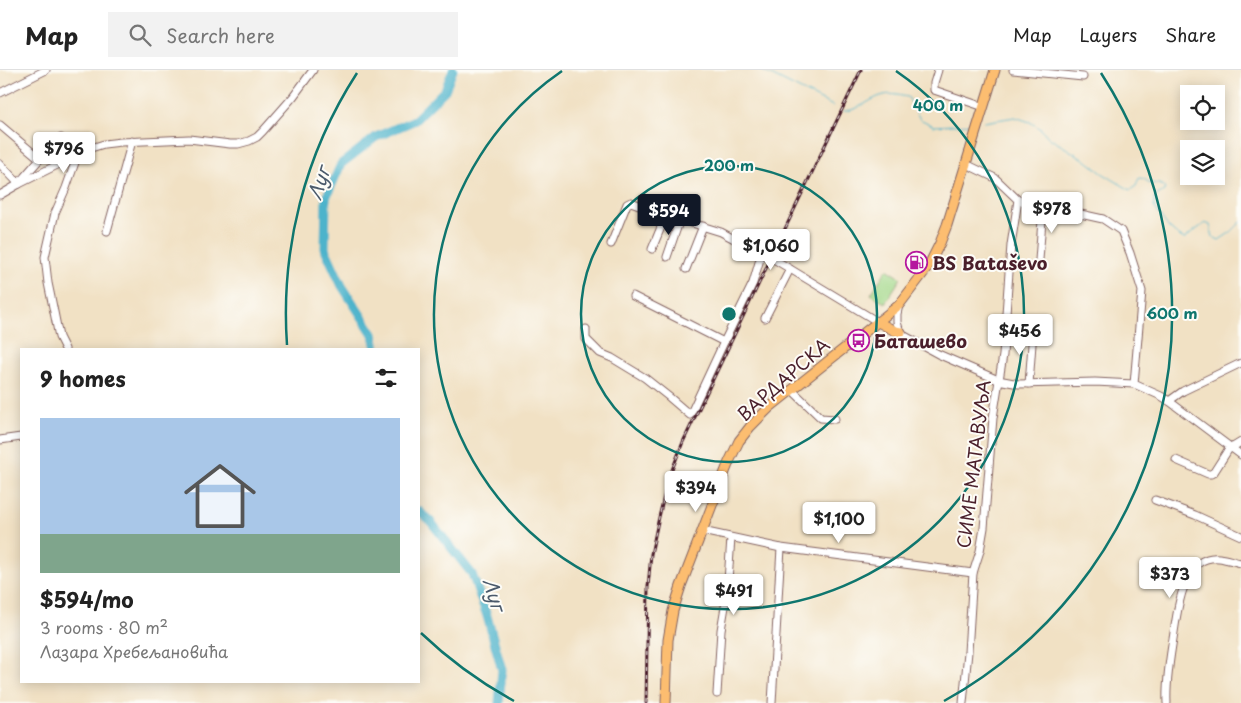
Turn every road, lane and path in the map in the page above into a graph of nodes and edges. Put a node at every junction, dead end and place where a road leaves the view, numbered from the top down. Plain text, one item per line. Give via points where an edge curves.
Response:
1 (46, 70) edge
2 (313, 70) edge
3 (938, 70) edge
4 (995, 70) edge
5 (1013, 70) edge
6 (1083, 77) dead end
7 (0, 93) edge
8 (984, 107) junction
9 (0, 125) edge
10 (61, 138) dead end
11 (132, 142) junction
12 (78, 154) junction
13 (39, 158) junction
14 (0, 164) edge
15 (966, 164) junction
16 (19, 184) junction
17 (0, 194) edge
18 (1018, 200) junction
19 (1043, 207) junction
20 (666, 215) junction
21 (680, 219) junction
22 (703, 226) junction
23 (106, 232) dead end
24 (611, 244) dead end
25 (652, 249) dead end
26 (762, 252) junction
27 (668, 257) dead end
28 (1039, 260) dead end
29 (686, 269) dead end
30 (790, 269) junction
31 (633, 296) dead end
32 (899, 305) junction
33 (764, 318) dead end
34 (878, 322) junction
35 (586, 329) dead end
36 (1034, 331) dead end
37 (901, 332) junction
38 (724, 342) junction
39 (64, 348) edge
40 (1241, 363) edge
41 (998, 380) junction
42 (1029, 384) junction
43 (1134, 384) junction
44 (792, 390) junction
45 (1169, 401) junction
46 (835, 419) dead end
47 (20, 437) edge
48 (0, 440) edge
49 (1241, 442) edge
50 (1230, 447) junction
51 (1241, 455) edge
52 (1176, 460) dead end
53 (1155, 500) dead end
54 (702, 532) junction
55 (1241, 536) edge
56 (731, 538) junction
57 (782, 548) junction
58 (1241, 563) edge
59 (973, 573) junction
60 (718, 694) dead end
61 (666, 703) edge
62 (772, 703) edge
63 (963, 703) edge
64 (1167, 703) edge

1 - 7 street
2 - 11 street via 263,132 249,141 238,144 189,139
3 - 8 street via 934,90
4 - 8 main road, ВАРДАРСКА
5 - 6 street
8 - 15 main road, ВАРДАРСКА
9 - 13 street
10 - 13 street
11 - 12 street via 104,144
11 - 23 street
12 - 16 street
12 - 39 street via 55,213 45,257 59,337
13 - 16 street
14 - 16 street
15 - 18 street via 995,178
15 - 32 main road, ВАРДАРСКА via 940,243 928,267
16 - 17 street
18 - 19 street
18 - 41 street, СИМЕ МАТАВУЉА
19 - 28 street
19 - 43 street via 1103,219 1121,231 1142,291
20 - 21 street
20 - 24 street via 628,203
20 - 25 street
21 - 22 street
21 - 27 street
22 - 26 street
22 - 29 street
26 - 30 street
26 - 38 street via 753,283
30 - 33 street
30 - 34 street
31 - 38 street
32 - 34 main road, ВАРДАРСКА
32 - 37 street via 896,319
34 - 37 main road
34 - 44 main road, ВАРДАРСКА
35 - 38 street via 586,339 592,346 646,378 690,415
36 - 42 street
37 - 41 street via 938,354
40 - 45 street via 1182,391
41 - 42 street
41 - 59 street, СИМЕ МАТАВУЉА via 984,528
42 - 43 street
43 - 45 street
44 - 46 street via 821,418
44 - 54 main road, ВАРДАРСКА via 757,420 739,441
45 - 50 street
47 - 48 street
49 - 50 street
50 - 51 street
50 - 52 street via 1211,474
53 - 55 street
54 - 56 street
54 - 61 main road, ВАРДАРСКА via 670,622
56 - 57 street
56 - 60 street
57 - 59 street
57 - 62 street
58 - 64 street via 1221,558 1206,559 1190,572 1176,618
59 - 63 street, СИМЕ МАТАВУЉА

